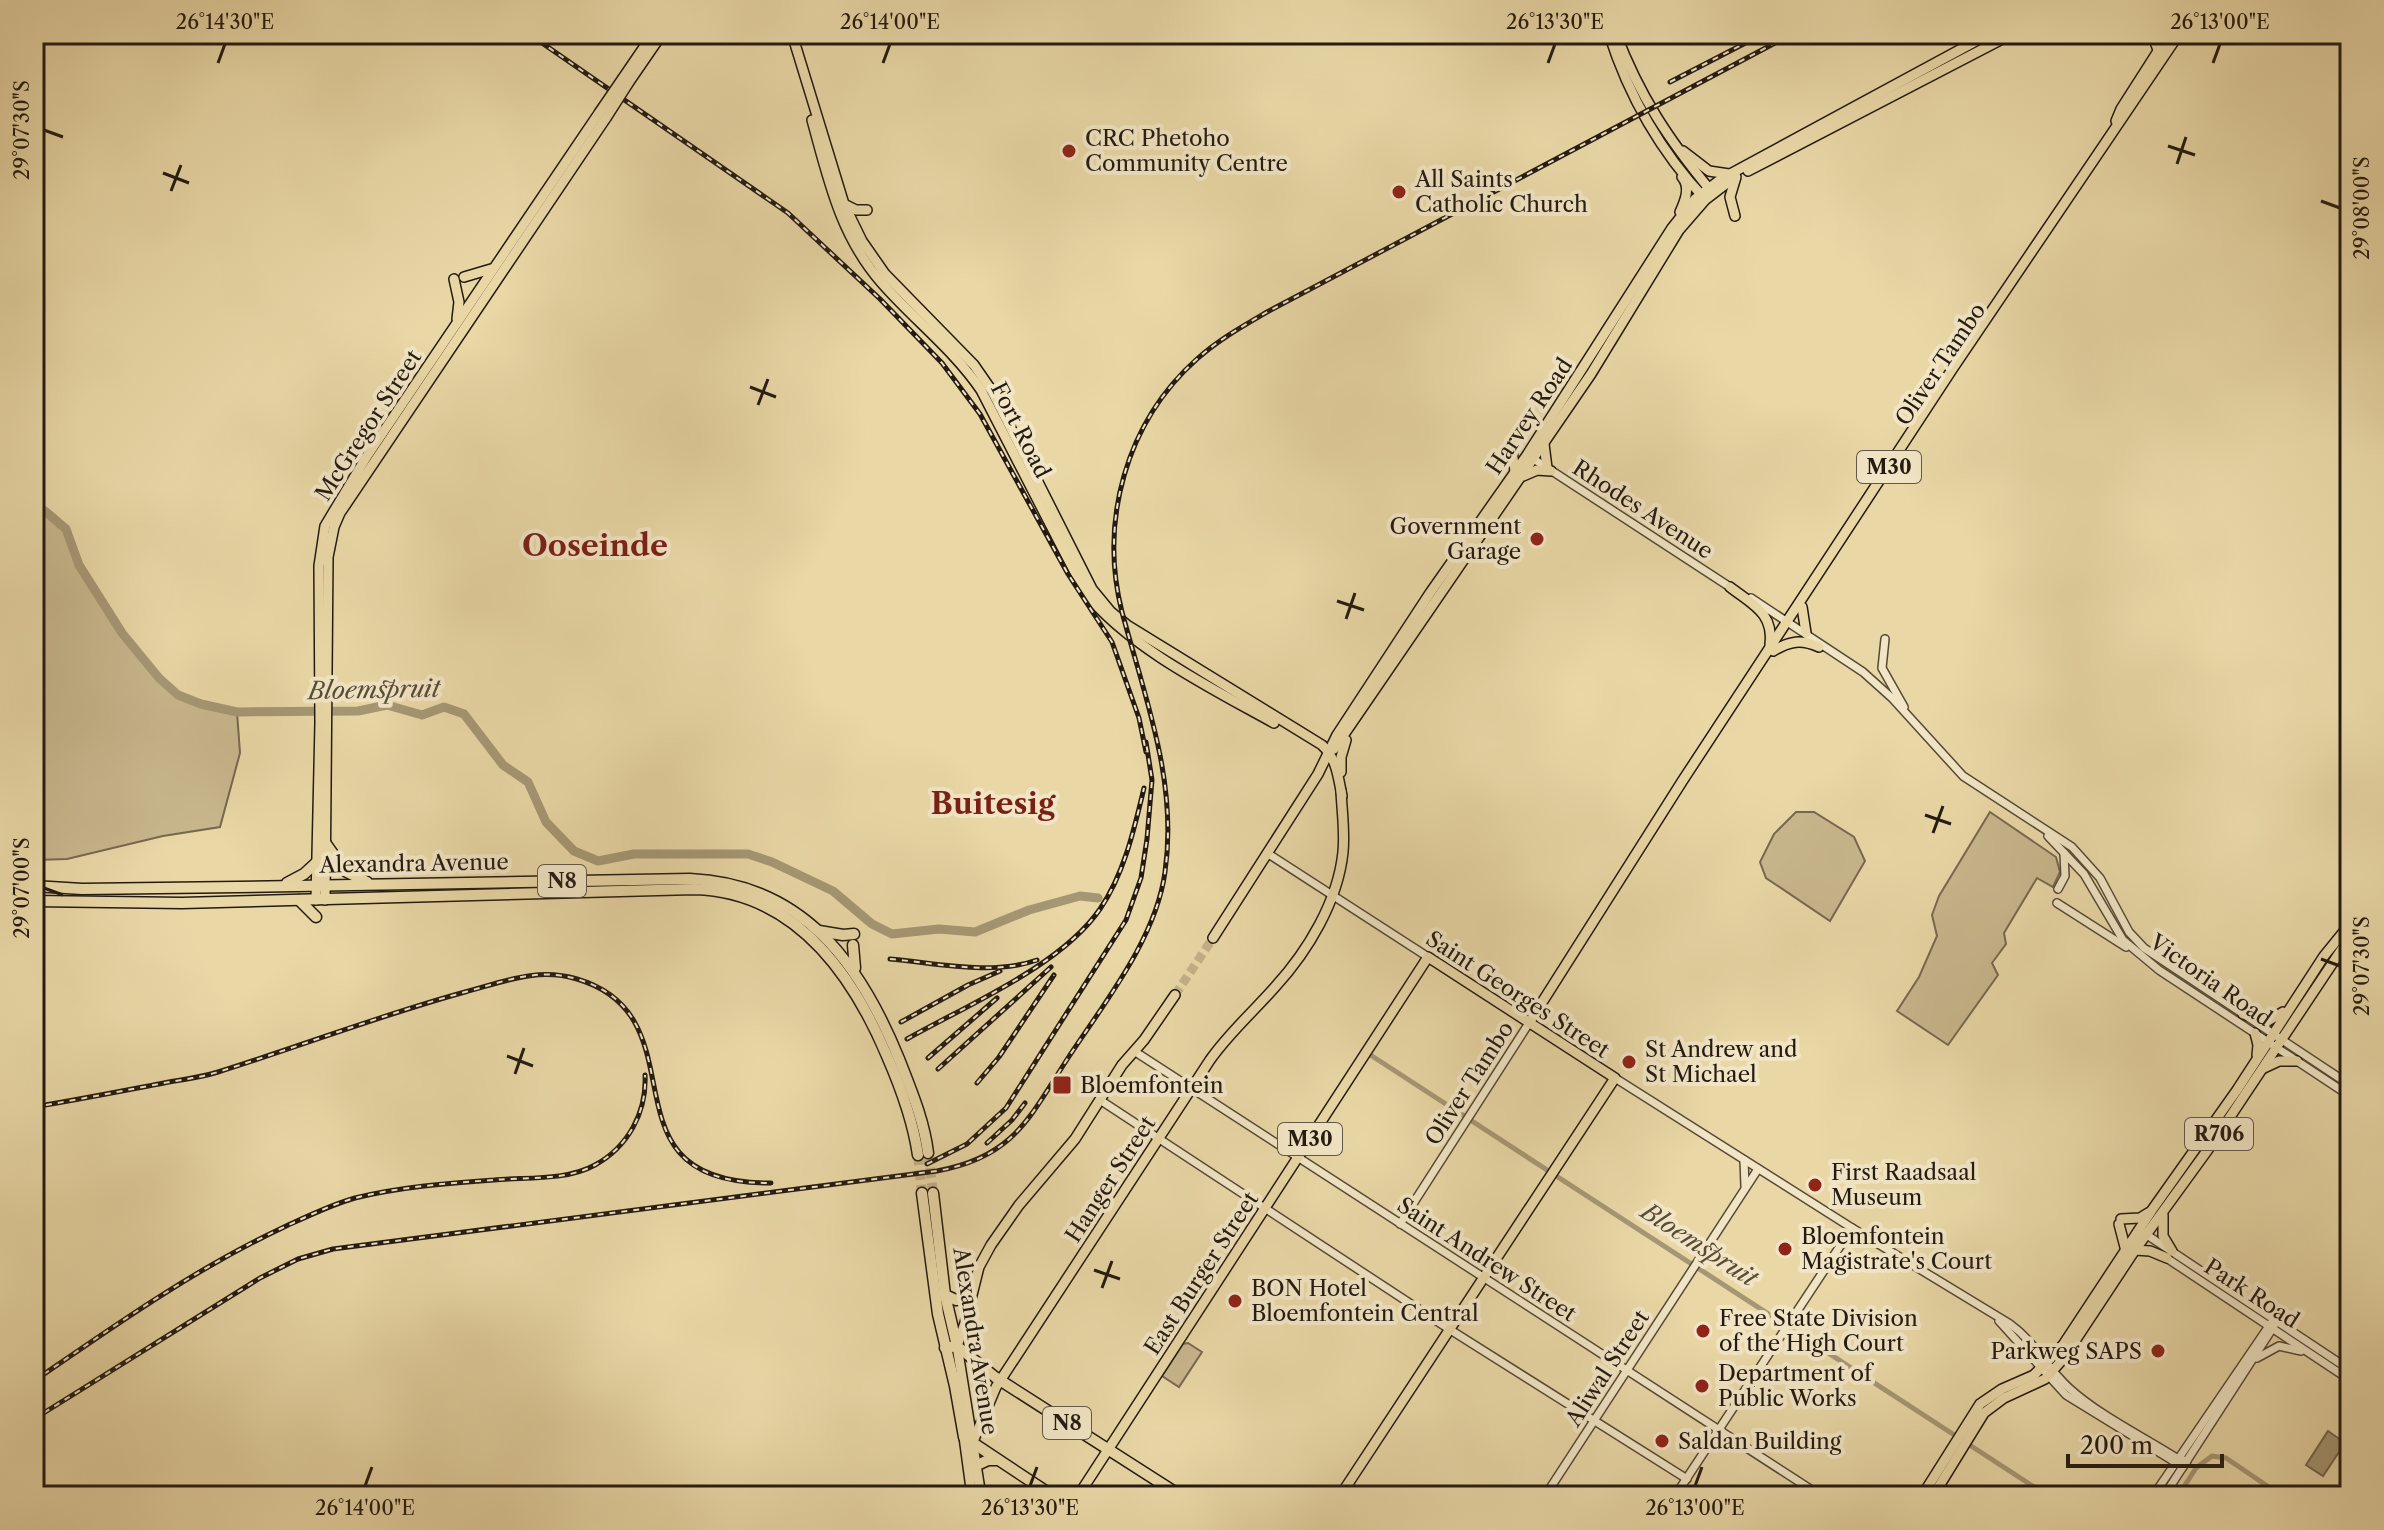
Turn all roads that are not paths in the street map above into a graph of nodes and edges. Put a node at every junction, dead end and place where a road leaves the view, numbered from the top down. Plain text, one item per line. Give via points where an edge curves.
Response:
1 (653, 34) edge
2 (662, 34) edge
3 (789, 34) edge
4 (1609, 34) edge
5 (1616, 34) edge
6 (1989, 34) edge
7 (2012, 34) edge
8 (2152, 34) edge
9 (2169, 34) edge
10 (2179, 34) edge
11 (2158, 50) junction
12 (626, 80) junction
13 (602, 116) junction
14 (2115, 124) junction
15 (1662, 128) junction
16 (1659, 143) junction
17 (1733, 175) junction
18 (1707, 194) junction
19 (844, 204) junction
20 (867, 210) dead end
21 (1735, 216) dead end
22 (1678, 219) junction
23 (495, 266) junction
24 (2006, 292) junction
25 (456, 326) junction
26 (994, 404) junction
27 (1544, 444) junction
28 (1511, 445) dead end
29 (1530, 457) junction
30 (1549, 469) junction
31 (1518, 474) junction
32 (1730, 587) junction
33 (1434, 596) junction
34 (1802, 607) junction
35 (1788, 624) junction
36 (1806, 633) junction
37 (1885, 639) dead end
38 (1819, 647) junction
39 (1772, 650) junction
40 (1870, 680) junction
41 (324, 700) junction
42 (1354, 721) junction
43 (324, 722) junction
44 (1916, 725) junction
45 (1337, 735) junction
46 (1323, 748) junction
47 (1342, 796) junction
48 (2041, 829) junction
49 (326, 844) junction
50 (2064, 850) junction
51 (1267, 853) junction
52 (316, 863) junction
53 (321, 884) junction
54 (372, 884) junction
55 (34, 886) edge
56 (270, 887) junction
57 (2058, 889) dead end
58 (1333, 895) junction
59 (299, 900) junction
60 (321, 900) junction
61 (34, 901) edge
62 (2057, 903) dead end
63 (316, 917) dead end
64 (2350, 924) edge
65 (817, 930) junction
66 (2350, 937) edge
67 (1213, 938) tunnel mouth
68 (2135, 951) junction
69 (1428, 957) junction
70 (2164, 962) junction
71 (2159, 970) junction
72 (858, 977) junction
73 (1175, 995) tunnel mouth
74 (2218, 998) junction
75 (2292, 1005) junction
76 (2213, 1006) junction
77 (2243, 1014) junction
78 (1529, 1023) junction
79 (2255, 1033) junction
80 (2274, 1040) junction
81 (1134, 1051) junction
82 (2257, 1058) junction
83 (2297, 1061) junction
84 (2261, 1069) junction
85 (1615, 1078) junction
86 (2350, 1085) edge
87 (1191, 1088) junction
88 (2350, 1096) edge
89 (1100, 1100) junction
90 (1158, 1138) junction
91 (1298, 1157) junction
92 (1744, 1160) junction
93 (1758, 1169) junction
94 (1744, 1192) junction
95 (1266, 1207) junction
96 (2152, 1210) junction
97 (2164, 1212) junction
98 (1400, 1224) junction
99 (1852, 1228) junction
100 (2137, 1241) junction
101 (2169, 1255) junction
102 (1483, 1278) junction
103 (945, 1295) junction
104 (970, 1298) junction
105 (2272, 1325) junction
106 (1449, 1329) junction
107 (951, 1347) junction
108 (2314, 1356) junction
109 (2254, 1361) junction
110 (2047, 1370) junction
111 (2350, 1370) edge
112 (1626, 1371) junction
113 (2350, 1380) edge
114 (1001, 1381) junction
115 (1596, 1420) junction
116 (1719, 1430) junction
117 (968, 1440) junction
118 (1957, 1446) junction
119 (1107, 1449) junction
120 (998, 1460) junction
121 (2181, 1463) junction
122 (975, 1466) junction
123 (1687, 1479) junction
124 (972, 1496) edge
125 (981, 1496) edge
126 (1053, 1496) edge
127 (1078, 1496) edge
128 (1181, 1496) edge
129 (1340, 1496) edge
130 (1545, 1496) edge
131 (1675, 1496) edge
132 (1821, 1496) edge
133 (1922, 1496) edge
134 (1933, 1496) edge
135 (2153, 1496) edge
136 (2164, 1496) edge

1 - 12 main road, McGregor Street
2 - 12 main road, McGregor Street
3 - 19 main road, Fort Road
3 - 26 main road, Fort Road via 846,231 880,281
4 - 16 main road via 1636,103
5 - 15 main road
6 - 17 main road, Harvey Road
7 - 17 main road, Harvey Road
8 - 11 main road
9 - 11 main road, M30
10 - 14 main road, M30
11 - 14 main road, M30
12 - 13 main road, McGregor Street, bridge
13 - 23 main road, McGregor Street
13 - 41 main road, McGregor Street via 340,513 328,549
14 - 24 main road, M30
15 - 17 main road via 1697,164
15 - 18 main road
16 - 18 main road
16 - 22 main road via 1686,182
17 - 18 main road, Harvey Road
17 - 21 main road
18 - 22 main road, Harvey Road
18 - 27 main road, Harvey Road via 1674,237
19 - 20 main road
19 - 26 main road, Fort Road via 885,274 974,365
22 - 29 main road, Harvey Road
23 - 25 main road, McGregor Street
23 - 25 main road via 459,278
24 - 34 main road, Oliver Tambo / M30
24 - 35 main road, Oliver Tambo / M30
25 - 41 main road, McGregor Street via 325,526 319,566
26 - 46 main road, Fort Road via 1083,576 1105,606
27 - 29 main road, Harvey Road
27 - 30 main road
28 - 31 main road
29 - 30 street, Rhodes Avenue
29 - 31 main road, Harvey Road
30 - 31 main road
30 - 32 street, Rhodes Avenue
31 - 33 main road, Harvey Road
32 - 35 street, Rhodes Avenue
32 - 39 main road via 1767,619
33 - 42 main road, Harvey Road
33 - 45 main road, Harvey Road
34 - 35 main road, Oliver Tambo / M30
34 - 36 main road
35 - 36 street
35 - 38 street
35 - 39 main road, Oliver Tambo / M30
36 - 40 street
37 - 44 street via 1885,675
38 - 39 main road via 1801,641
38 - 40 street
39 - 78 main road, Oliver Tambo / M30
40 - 44 street
41 - 43 main road, McGregor Street
42 - 46 main road
42 - 47 main road, Hanger Street via 1341,757
43 - 49 main road, McGregor Street
43 - 52 main road, McGregor Street
44 - 48 street via 1963,776
45 - 46 main road
45 - 46 main road, Harvey Road
46 - 47 main road via 1336,766
46 - 51 main road, Harvey Road via 1318,774
47 - 58 main road, Hanger Street via 1343,850
48 - 50 street, Victoria Road
48 - 70 street, Victoria Road via 2087,861 2129,932
49 - 53 main road, McGregor Street
49 - 54 highway via 345,871
50 - 57 street via 2065,876
50 - 68 street, Victoria Road
51 - 58 street, Saint Georges Street
51 - 67 main road, Harvey Road
52 - 53 main road, McGregor Street
52 - 56 highway via 297,879
53 - 54 highway, Alexandra Avenue / N8
53 - 56 highway, Alexandra Avenue / N8
53 - 60 main road, McGregor Street
54 - 65 highway, Alexandra Avenue / N8 via 720,881 767,896
55 - 56 highway, Alexandra Avenue / N8
58 - 69 street, Saint Georges Street
58 - 87 main road, Hanger Street via 1302,954 1229,1035
59 - 60 highway, Alexandra Avenue / N8
59 - 61 highway, Alexandra Avenue / N8
59 - 63 highway
60 - 72 highway, Alexandra Avenue / N8 via 695,889 750,899 799,928 856,991 894,1071 923,1154 916,1104 889,1034
62 - 68 street
64 - 75 main road, R706
65 - 72 highway, Alexandra Avenue / N8
65 - 72 highway via 853,940
66 - 80 main road, R706
68 - 71 street, Victoria Road
69 - 78 main road, Saint Georges Street
69 - 91 main road, East Burger Street / M30
70 - 71 street
70 - 74 street, Victoria Road
71 - 76 street, Victoria Road
73 - 81 main road
74 - 76 street
74 - 77 street, Victoria Road
75 - 77 main road via 2268,1021
75 - 80 main road, R706
76 - 79 street, Victoria Road
77 - 80 street, Victoria Road
78 - 85 main road, Saint Georges Street
78 - 98 street, Oliver Tambo
79 - 80 street, Victoria Road
79 - 82 main road
80 - 82 main road, R706
80 - 83 street, Victoria Road
80 - 84 main road, R706
80 - 86 street, Victoria Road
81 - 87 street, Saint Andrew Street
81 - 89 main road
82 - 96 main road, R706
83 - 84 main road
83 - 88 street, Victoria Road
84 - 97 main road, R706
85 - 92 street, Saint Georges Street
85 - 102 main road
87 - 90 main road, Hanger Street
87 - 91 street, Saint Andrew Street
89 - 90 street
89 - 104 main road via 1066,1152 1010,1217 979,1267
90 - 95 street
90 - 114 main road, Hanger Street
91 - 95 main road, East Burger Street / M30
91 - 98 street, Saint Andrew Street
92 - 93 street, Saint Georges Street
92 - 94 street
93 - 94 street, Aliwal Street
93 - 99 street, Saint Georges Street
94 - 112 street, Aliwal Street
95 - 106 street
95 - 119 main road, East Burger Street / M30
96 - 100 main road, R706
96 - 100 main road via 2120,1222
97 - 100 main road, R706
97 - 101 main road
98 - 102 street, Saint Andrew Street
99 - 110 street, Saint Georges Street via 1995,1316
99 - 116 street
100 - 101 street, Park Road
100 - 101 main road
100 - 110 main road, R706
101 - 105 street, Park Road
102 - 106 main road
102 - 112 street, Saint Andrew Street
103 - 104 highway
103 - 107 highway, Alexandra Avenue
103 - 107 highway, Alexandra Avenue via 928,1193 938,1314
104 - 107 main road via 965,1323
105 - 108 street, Park Road
105 - 109 street
105 - 111 street, Park Road
105 - 121 street
106 - 115 street
106 - 129 main road
107 - 114 highway, N8
107 - 117 highway, Alexandra Avenue
108 - 109 street via 2279,1346
108 - 113 street, Park Road
109 - 121 street
110 - 118 main road, R706 via 1994,1404
110 - 121 street, Saint Georges Street via 2080,1405
112 - 115 street, Aliwal Street
112 - 116 street, Saint Andrew Street
114 - 117 main road, Hanger Street
114 - 119 highway, N8
115 - 123 street
115 - 130 street, Aliwal Street
116 - 123 street
116 - 132 street, Saint Andrew Street
117 - 120 highway
117 - 122 main road, Alexandra Avenue
117 - 124 main road, Alexandra Avenue
118 - 133 main road, R706
118 - 134 main road, R706
119 - 127 main road, East Burger Street / M30
119 - 128 highway, N8
120 - 122 highway
120 - 126 highway
121 - 135 street
121 - 136 street
122 - 125 main road, Alexandra Avenue
123 - 131 street

